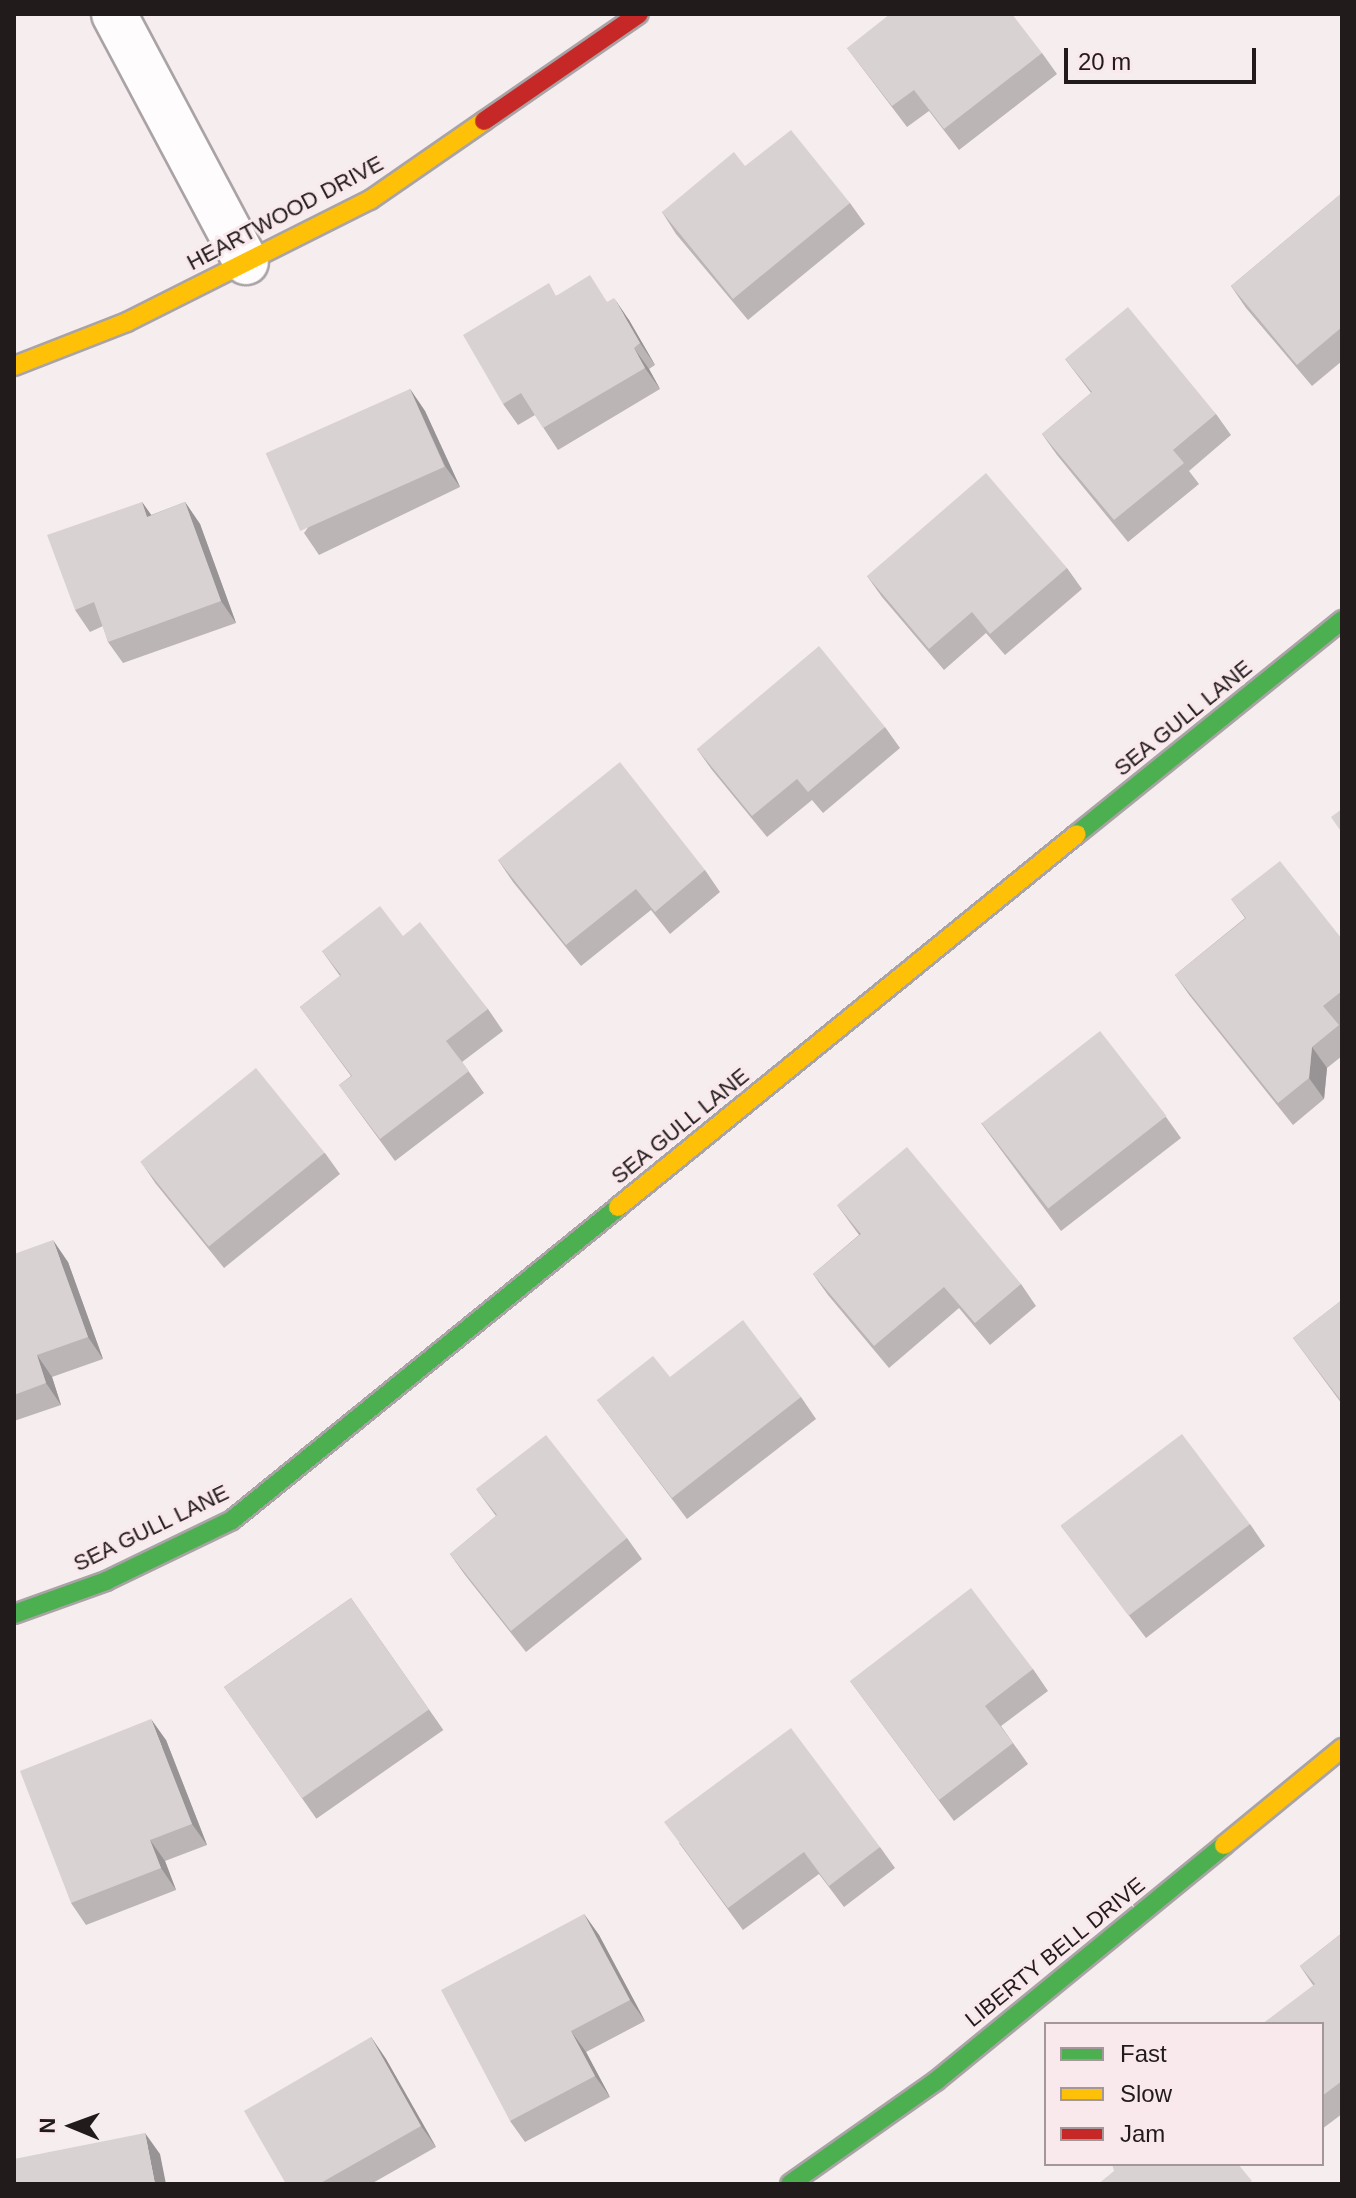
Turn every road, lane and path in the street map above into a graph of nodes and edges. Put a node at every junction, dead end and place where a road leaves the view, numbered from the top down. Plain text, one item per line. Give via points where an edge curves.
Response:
1 (114, 14) edge
2 (639, 14) edge
3 (246, 262) junction
4 (14, 366) edge
5 (1342, 620) edge
6 (14, 1614) edge
7 (1342, 1748) edge
8 (790, 2184) edge

1 - 3 street
2 - 3 street, HEARTWOOD DRIVE via 370,200
3 - 4 street, HEARTWOOD DRIVE via 127,322
5 - 6 street, SEA GULL LANE via 232,1520 106,1581
7 - 8 street, LIBERTY BELL DRIVE via 936,2081

